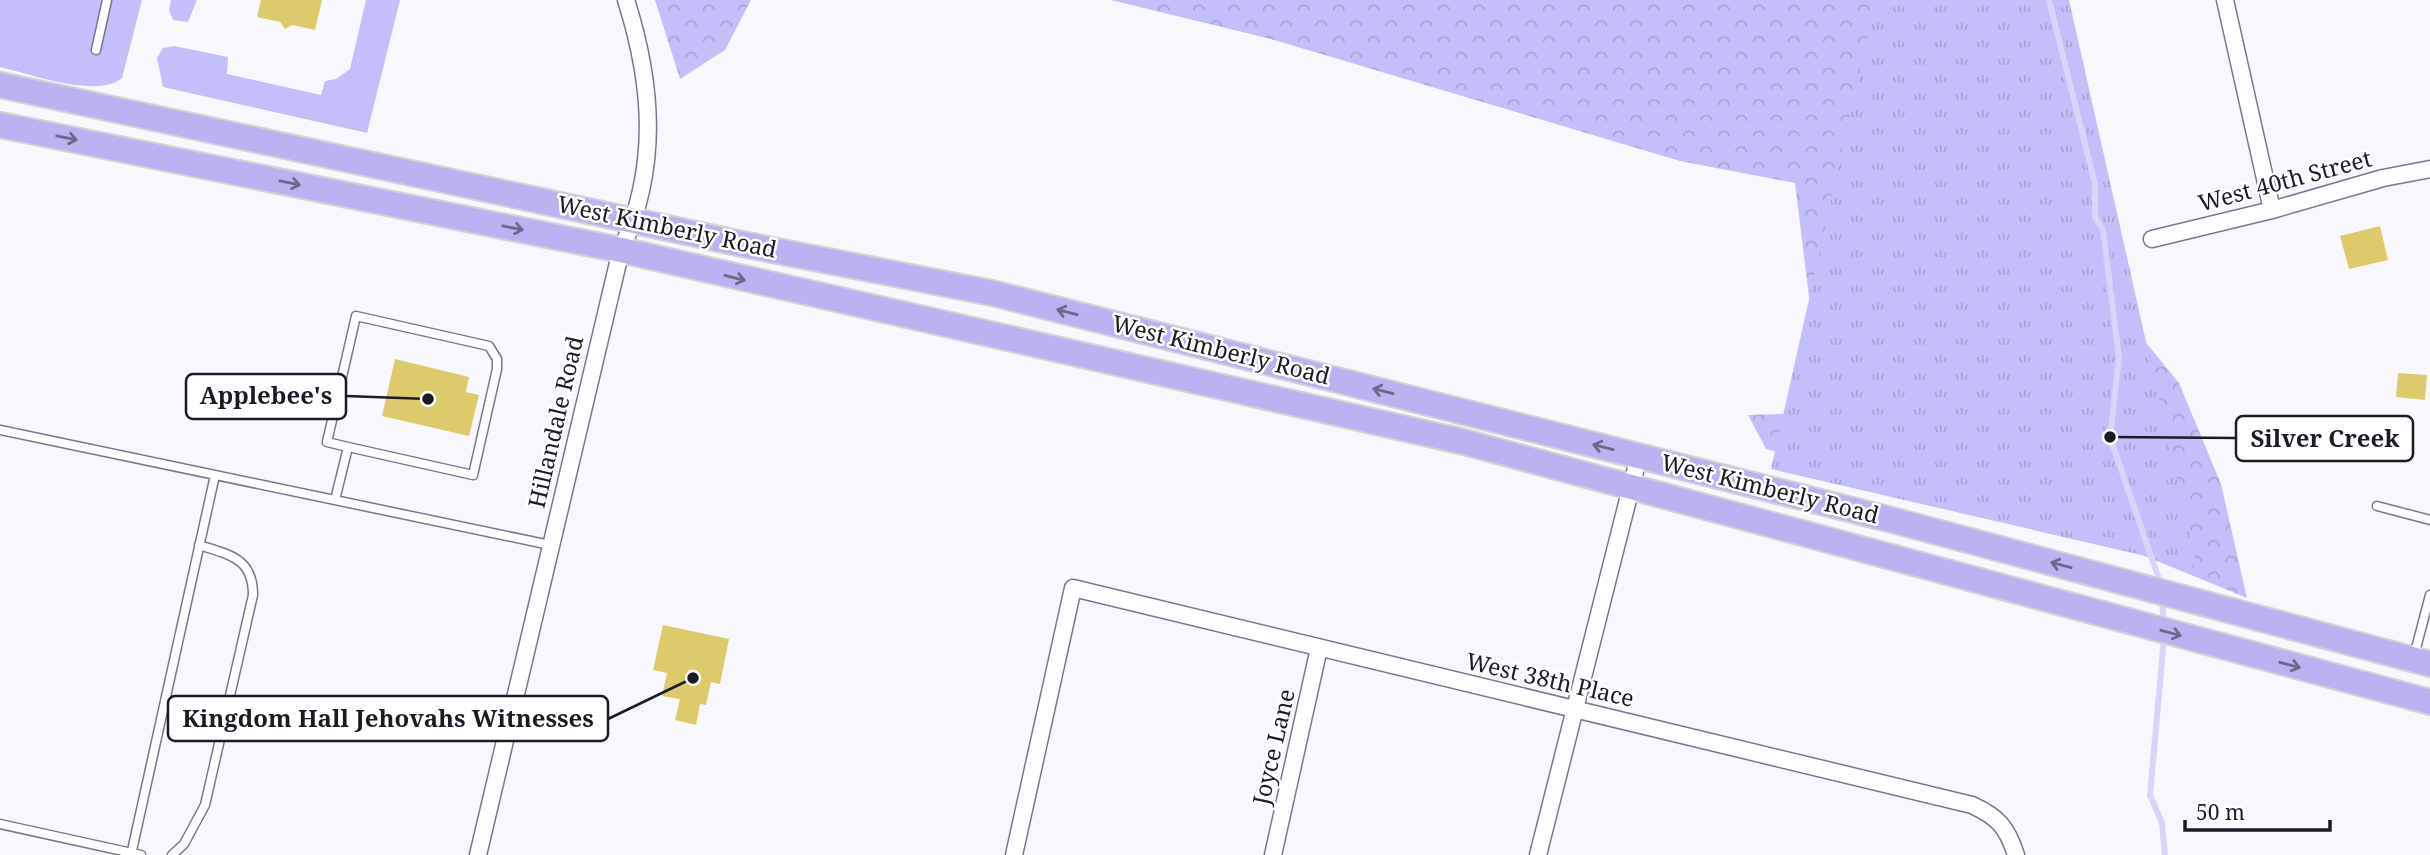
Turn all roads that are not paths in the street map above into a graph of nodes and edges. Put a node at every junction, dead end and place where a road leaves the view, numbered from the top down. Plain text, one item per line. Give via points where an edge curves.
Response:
1 (107, 0) edge
2 (626, 0) edge
3 (2225, 0) edge
4 (96, 50) dead end
5 (0, 85) edge
6 (0, 125) edge
7 (2430, 169) edge
8 (2272, 210) junction
9 (634, 221) junction
10 (2152, 239) dead end
11 (621, 250) junction
12 (0, 430) edge
13 (348, 447) junction
14 (1639, 456) junction
15 (215, 475) junction
16 (1631, 486) junction
17 (335, 500) junction
18 (2377, 506) dead end
19 (2430, 520) edge
20 (199, 545) junction
21 (550, 545) junction
22 (2430, 595) edge
23 (1320, 648) junction
24 (2422, 662) edge
25 (2430, 702) edge
26 (1575, 709) junction
27 (0, 824) edge
28 (184, 844) junction
29 (131, 854) edge
30 (141, 855) edge
31 (172, 855) edge
32 (184, 855) edge
33 (478, 855) edge
34 (1014, 855) edge
35 (1273, 855) edge
36 (1538, 855) edge
37 (2016, 855) edge

1 - 4 lane
2 - 9 street, Hillandale Road via 647,81 647,149
3 - 8 street
5 - 9 main road, West Kimberly Road
6 -> 11 main road, West Kimberly Road
7 - 8 street, West 40th Street
8 - 10 street, West 40th Street
9 - 11 street, Hillandale Road
14 -> 9 main road, West Kimberly Road via 992,293
11 -> 16 main road, West Kimberly Road via 1464,442
11 - 21 street, Hillandale Road
12 - 15 lane
13 - 13 lane via 473,475 497,369 494,352 489,346 356,316 327,442
13 - 17 lane
14 - 16 street
24 -> 14 main road, West Kimberly Road
15 - 17 lane
15 - 20 lane
16 -> 25 main road, West Kimberly Road
16 - 26 street
17 - 21 lane
18 - 19 lane
20 - 28 lane via 245,564 253,578 253,595 205,805
20 - 29 lane
21 - 33 street, Hillandale Road
22 - 24 lane
23 - 26 street, West 38th Place
23 - 34 street, West 38th Place via 1073,588
23 - 35 street, Joyce Lane
26 - 36 street
26 - 37 street, West 38th Place via 1972,804 1994,815
27 - 29 lane
28 - 31 lane
28 - 32 lane
29 - 30 lane

